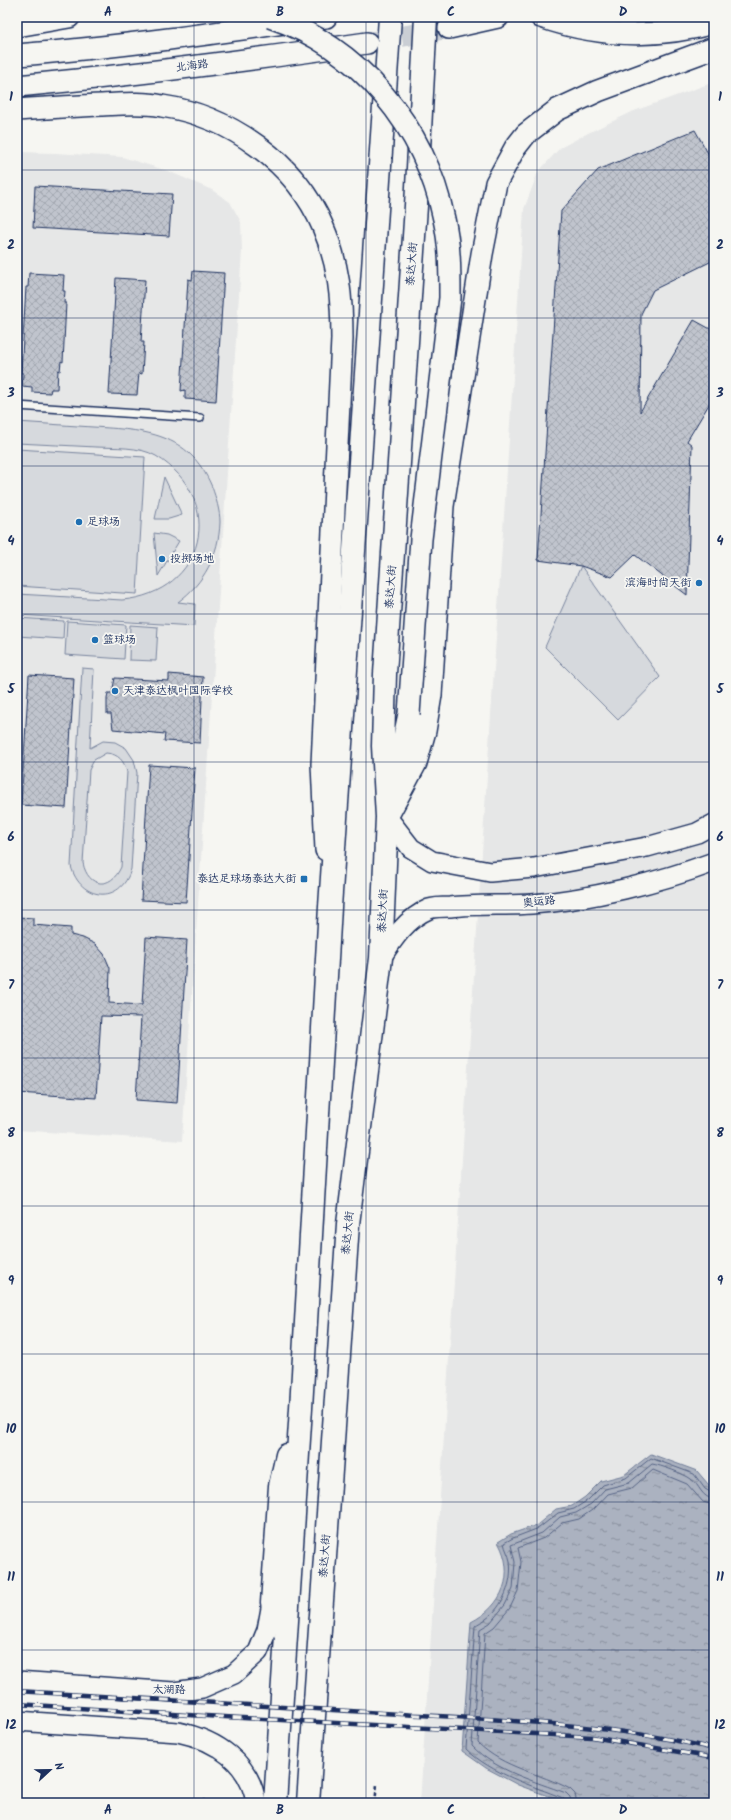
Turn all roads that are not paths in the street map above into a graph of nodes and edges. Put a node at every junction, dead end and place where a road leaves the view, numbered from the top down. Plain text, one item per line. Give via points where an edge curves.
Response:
1 (69, 17) edge
2 (270, 17) edge
3 (326, 17) edge
4 (390, 17) edge
5 (426, 17) edge
6 (498, 17) edge
7 (541, 17) edge
8 (714, 23) edge
9 (17, 26) edge
10 (448, 28) tunnel mouth
11 (367, 42) tunnel mouth
12 (714, 48) edge
13 (17, 55) edge
14 (17, 86) edge
15 (17, 110) edge
16 (17, 406) edge
17 (200, 418) dead end
18 (387, 817) junction
19 (714, 824) edge
20 (714, 862) edge
21 (330, 907) junction
22 (381, 958) junction
23 (301, 1408) junction
24 (272, 1603) joint
25 (17, 1681) edge
26 (17, 1721) edge
27 (256, 1803) edge
28 (275, 1803) edge
29 (308, 1803) edge

1 - 9 main road
2 - 18 main road, bridge via 319,39 345,57 380,89 402,118 434,180 450,258 450,298 422,539 409,714
3 - 13 main road via 84,50
4 - 21 highway
5 - 18 highway, 泰达大街 via 385,674 383,746
6 - 10 main road
7 - 8 main road via 576,28 617,34 679,31
11 - 14 main road, 北海路 via 257,58
12 - 18 main road via 598,91 557,110 522,139 496,183 482,254 443,506 431,694 425,731 416,763
15 - 21 main road via 129,104 161,105 204,116 251,141 270,156 300,189 323,226 339,280 342,300 322,764
16 - 17 lane
18 - 19 street via 411,848 432,861 490,872 534,868 647,847 697,832
18 - 22 highway, 泰达大街
20 - 22 street, 奥运路 via 626,888 576,898 532,904 474,904 429,909 411,920 395,936
21 - 23 highway
22 - 29 highway, 泰达大街 via 348,1224
23 - 24 highway via 280,1486
23 - 28 highway
24 - 25 street, 太湖路 via 267,1630 258,1652 234,1674 202,1688 174,1692
26 - 27 street via 192,1735 221,1748 231,1757 250,1780

